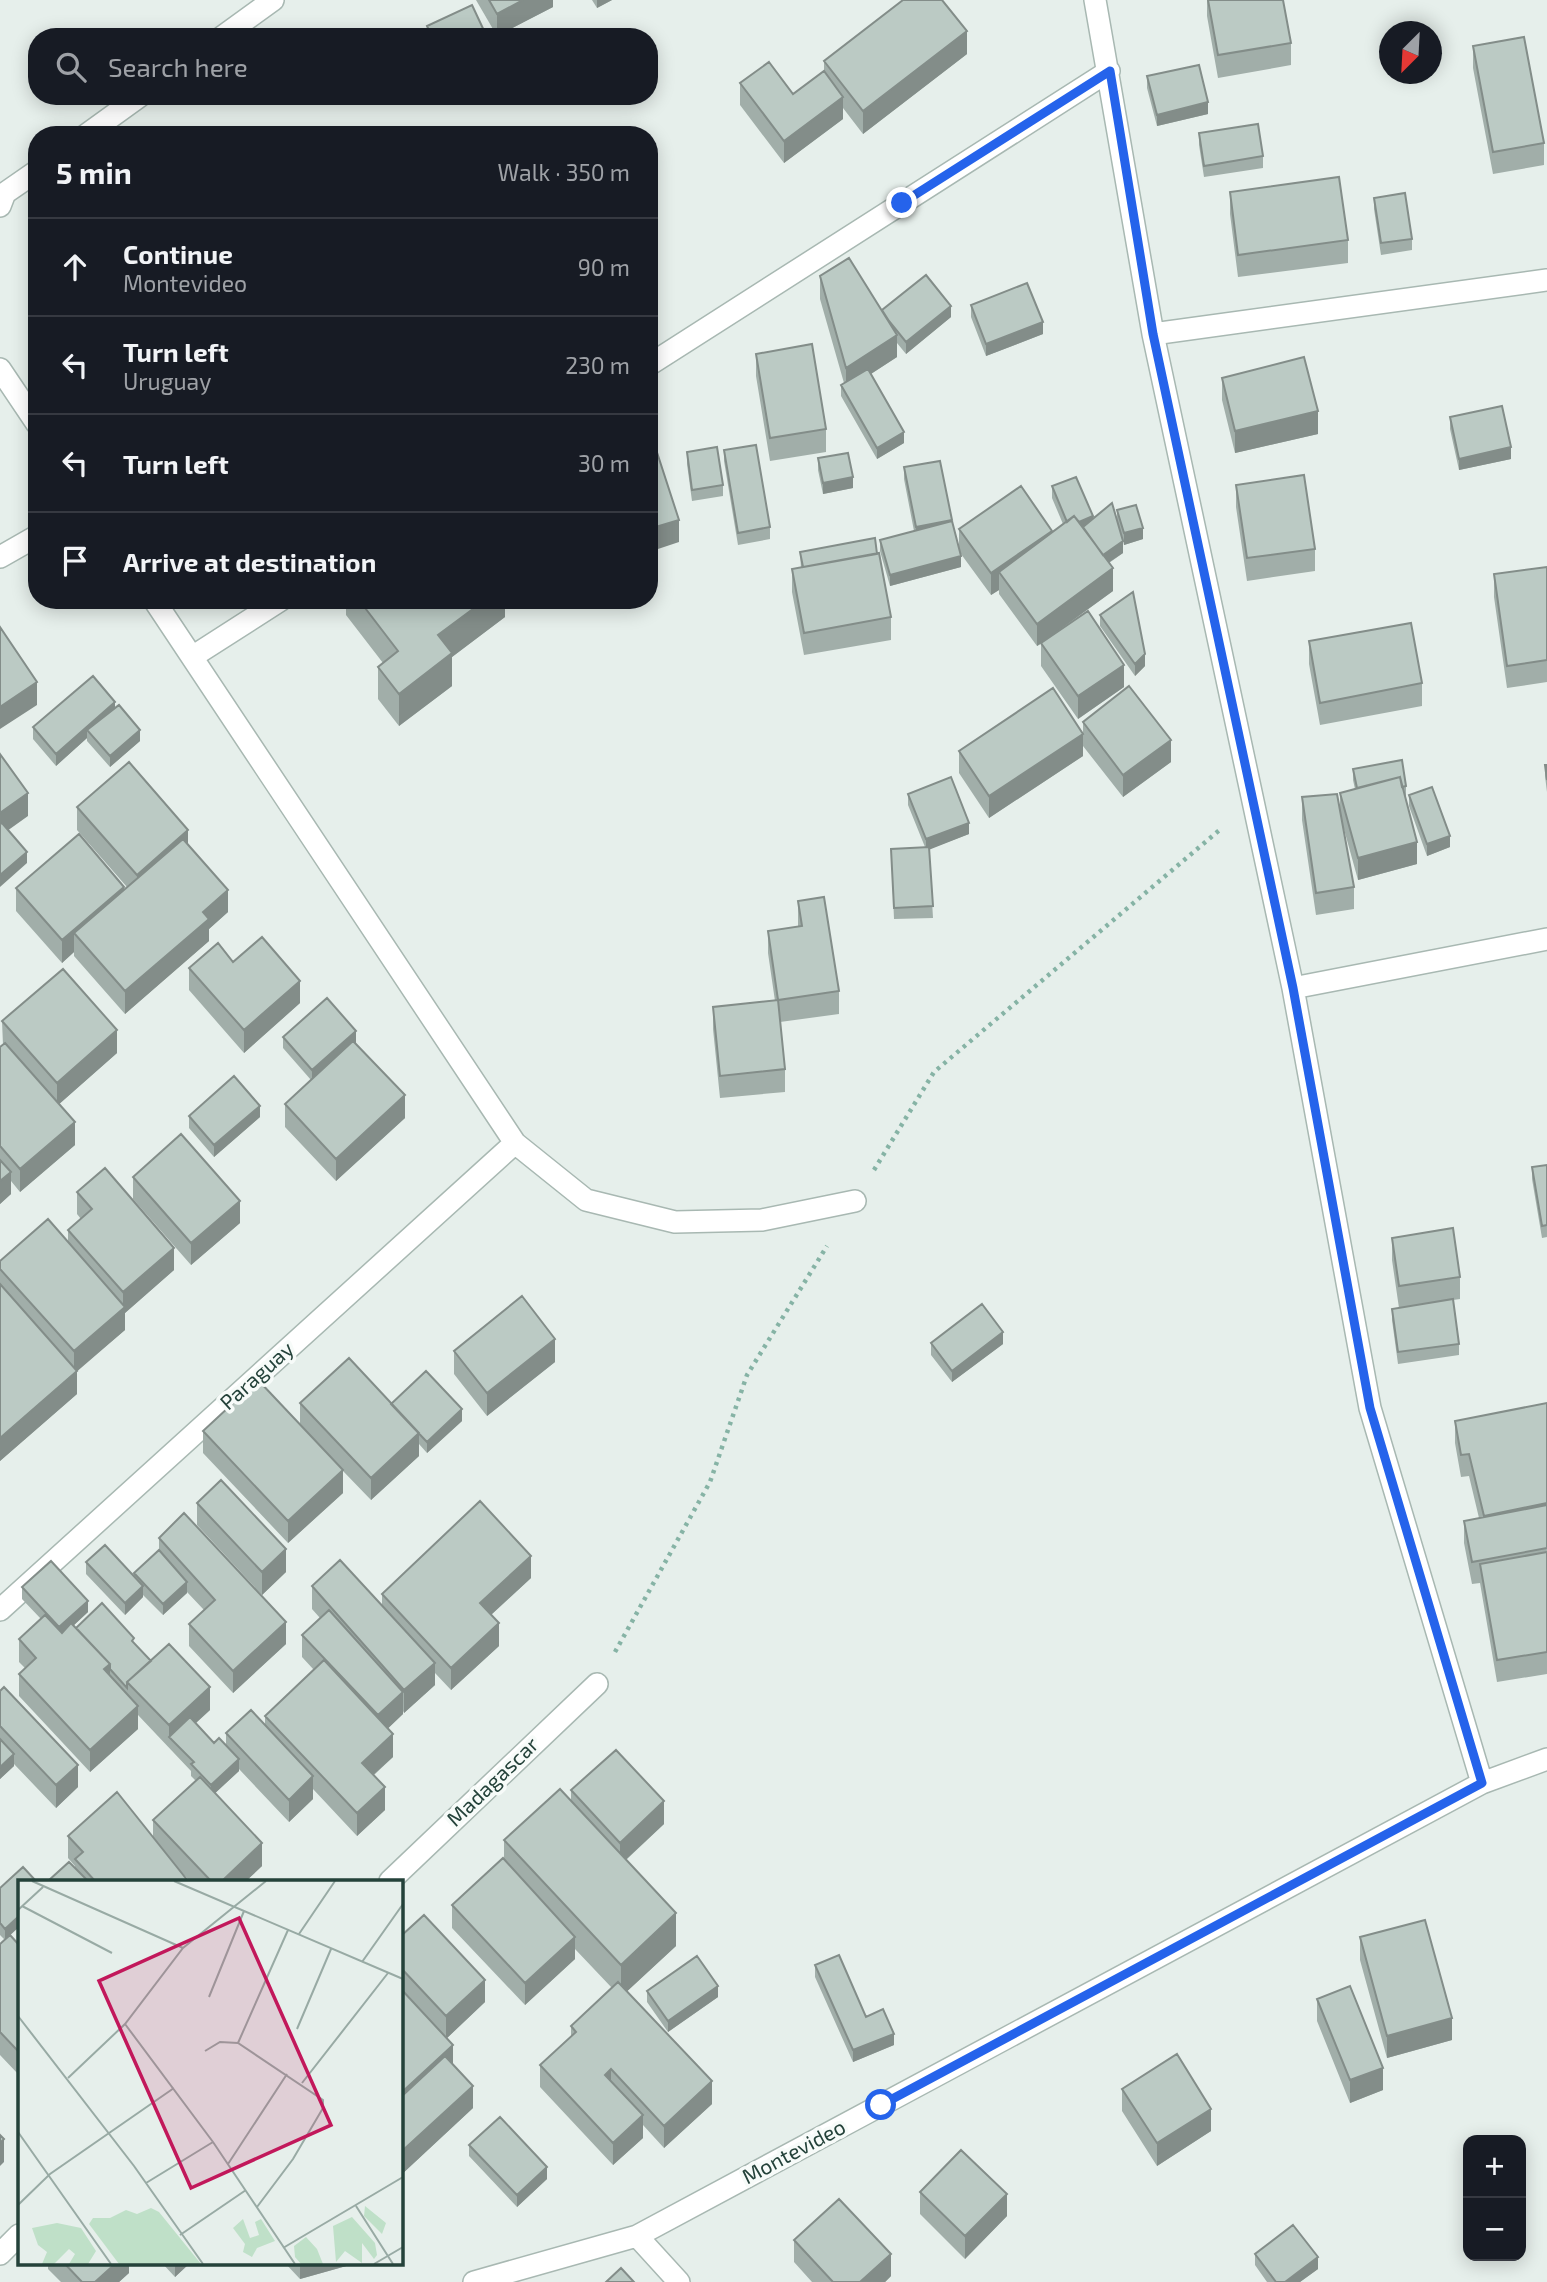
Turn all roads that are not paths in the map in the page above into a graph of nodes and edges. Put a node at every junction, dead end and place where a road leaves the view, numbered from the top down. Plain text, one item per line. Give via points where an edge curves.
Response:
1 (273, 0) edge
2 (1095, 0) edge
3 (234, 28) edge
4 (1110, 71) junction
5 (128, 105) edge
6 (98, 126) edge
7 (28, 177) edge
8 (0, 206) edge
9 (1547, 280) edge
10 (1153, 334) junction
11 (658, 359) edge
12 (0, 369) edge
13 (28, 411) edge
14 (28, 541) edge
15 (0, 557) edge
16 (160, 609) edge
17 (267, 609) edge
18 (191, 657) junction
19 (1547, 939) edge
20 (1293, 988) junction
21 (515, 1143) junction
22 (855, 1200) dead end
23 (0, 1609) edge
24 (597, 1684) dead end
25 (1547, 1759) edge
26 (1482, 1783) junction
27 (391, 1880) edge
28 (18, 2236) edge
29 (637, 2236) junction
30 (0, 2254) edge
31 (474, 2282) edge
32 (679, 2282) edge

1 - 3 street
2 - 4 street
4 - 10 street
4 - 11 street
5 - 6 street
7 - 8 street via 5,193
9 - 10 street
10 - 20 street
12 - 13 street
14 - 15 street
16 - 18 street
17 - 18 street
18 - 21 street
19 - 20 street
20 - 26 street via 1370,1408
21 - 22 street via 586,1200 675,1222 762,1220
21 - 23 street, Paraguay
24 - 27 street, Madagascar
25 - 26 street, Montevideo
26 - 29 street, Montevideo
28 - 30 street
29 - 31 street, Montevideo
29 - 32 street

